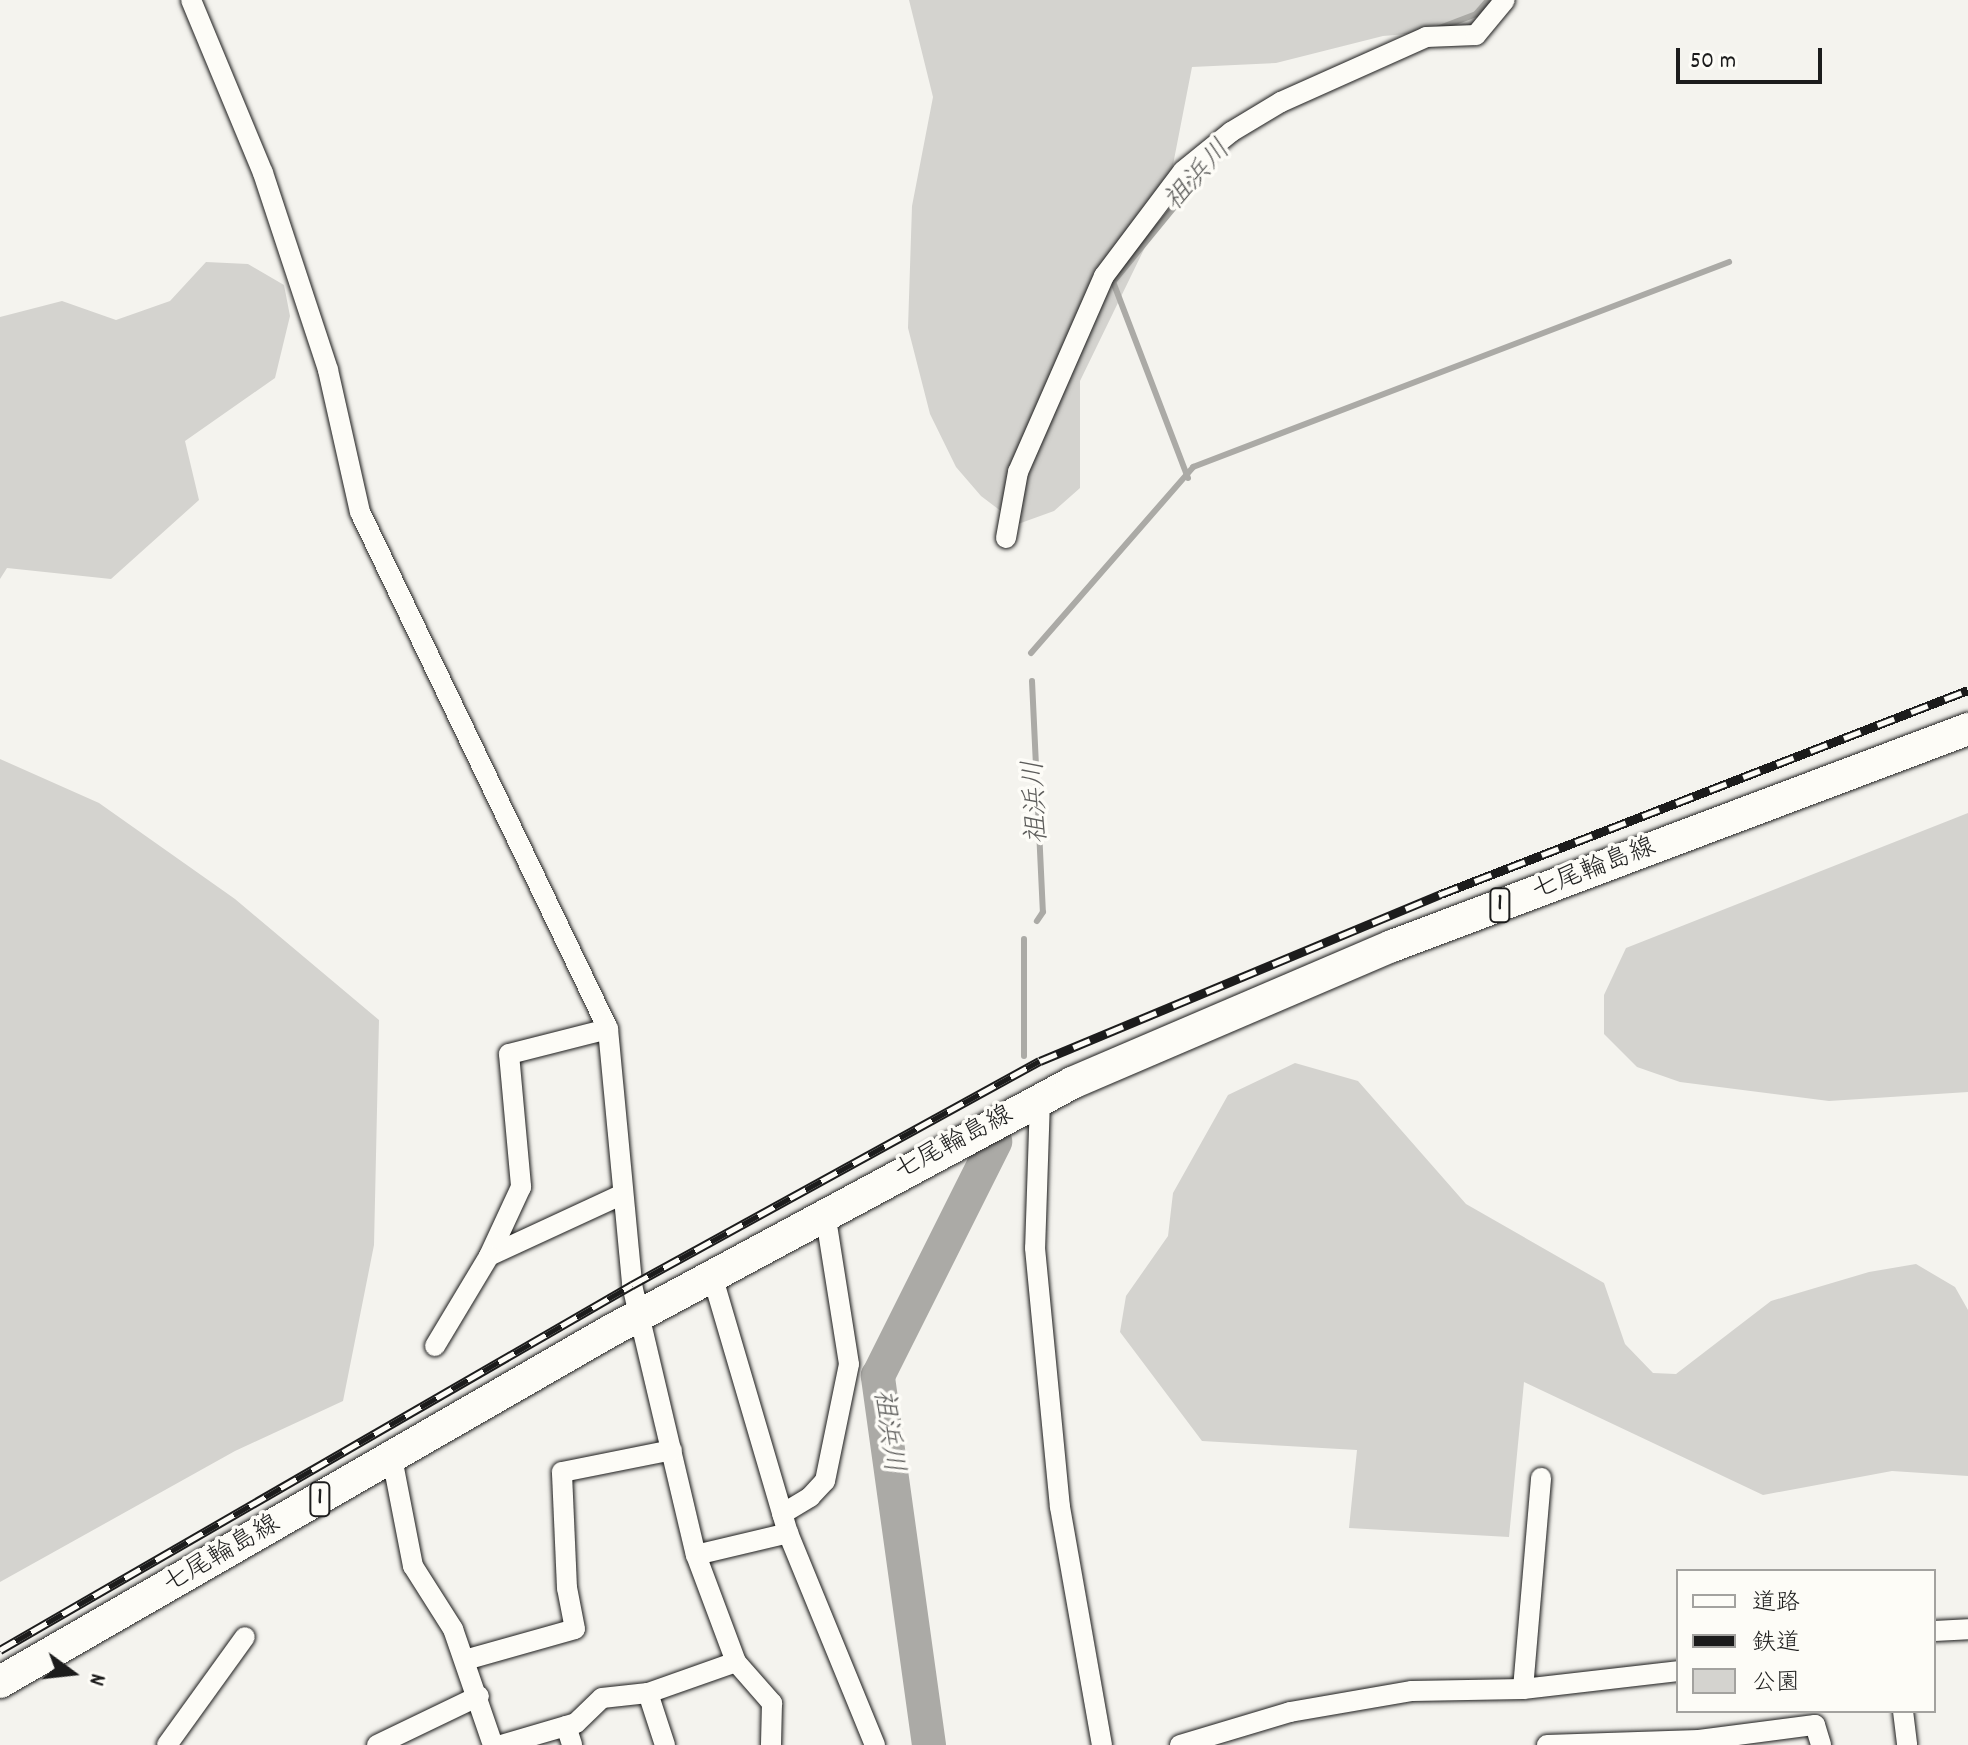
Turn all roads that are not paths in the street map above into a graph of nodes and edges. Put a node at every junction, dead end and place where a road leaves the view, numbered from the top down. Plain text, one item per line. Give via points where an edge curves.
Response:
1 (191, 0) edge
2 (1505, 0) edge
3 (1006, 538) dead end
4 (1968, 729) edge
5 (608, 1029) junction
6 (1040, 1100) junction
7 (621, 1195) junction
8 (825, 1213) junction
9 (489, 1256) junction
10 (712, 1275) junction
11 (639, 1315) junction
12 (435, 1346) dead end
13 (672, 1450) junction
14 (392, 1458) junction
15 (1541, 1478) dead end
16 (785, 1524) junction
17 (696, 1555) junction
18 (1968, 1629) edge
19 (1936, 1631) edge
20 (245, 1637) dead end
21 (465, 1660) junction
22 (736, 1662) junction
23 (1676, 1671) edge
24 (0, 1682) edge
25 (1523, 1689) junction
26 (648, 1693) junction
27 (479, 1696) junction
28 (1903, 1713) edge
29 (569, 1735) edge
30 (167, 1745) edge
31 (377, 1745) edge
32 (493, 1745) edge
33 (501, 1745) edge
34 (665, 1745) edge
35 (771, 1745) edge
36 (875, 1745) edge
37 (1102, 1745) edge
38 (1180, 1745) edge
39 (1547, 1745) edge
40 (1821, 1745) edge
41 (1907, 1745) edge

1 - 5 street via 263,173 328,370 360,512
2 - 3 street via 1476,35 1426,37 1281,102 1231,132 1183,171 1104,276 1018,472
4 - 6 main road, 七尾輪島線 / 1 via 1392,946
5 - 7 street
5 - 9 street via 509,1054 521,1187
6 - 8 main road, 七尾輪島線 / 1
6 - 37 street via 1035,1248 1060,1507
7 - 9 street
7 - 11 street
8 - 10 main road, 七尾輪島線 / 1
8 - 16 street via 849,1364 825,1481
9 - 12 street
10 - 11 main road, 七尾輪島線 / 1
10 - 16 street
11 - 13 street
11 - 14 main road, 七尾輪島線 / 1
13 - 17 street
13 - 21 street via 562,1472 567,1588 575,1629
14 - 21 street via 413,1566 453,1629
14 - 24 main road, 七尾輪島線 / 1
15 - 25 street
16 - 17 street
16 - 36 street
17 - 22 street
18 - 19 street
20 - 30 street
21 - 27 street
22 - 26 street
22 - 35 street via 772,1703
23 - 25 street
25 - 38 street via 1412,1691 1290,1712
26 - 29 street via 602,1698
26 - 34 street
27 - 31 street
27 - 32 street
28 - 41 street
29 - 33 street
39 - 40 street via 1699,1740 1815,1725

